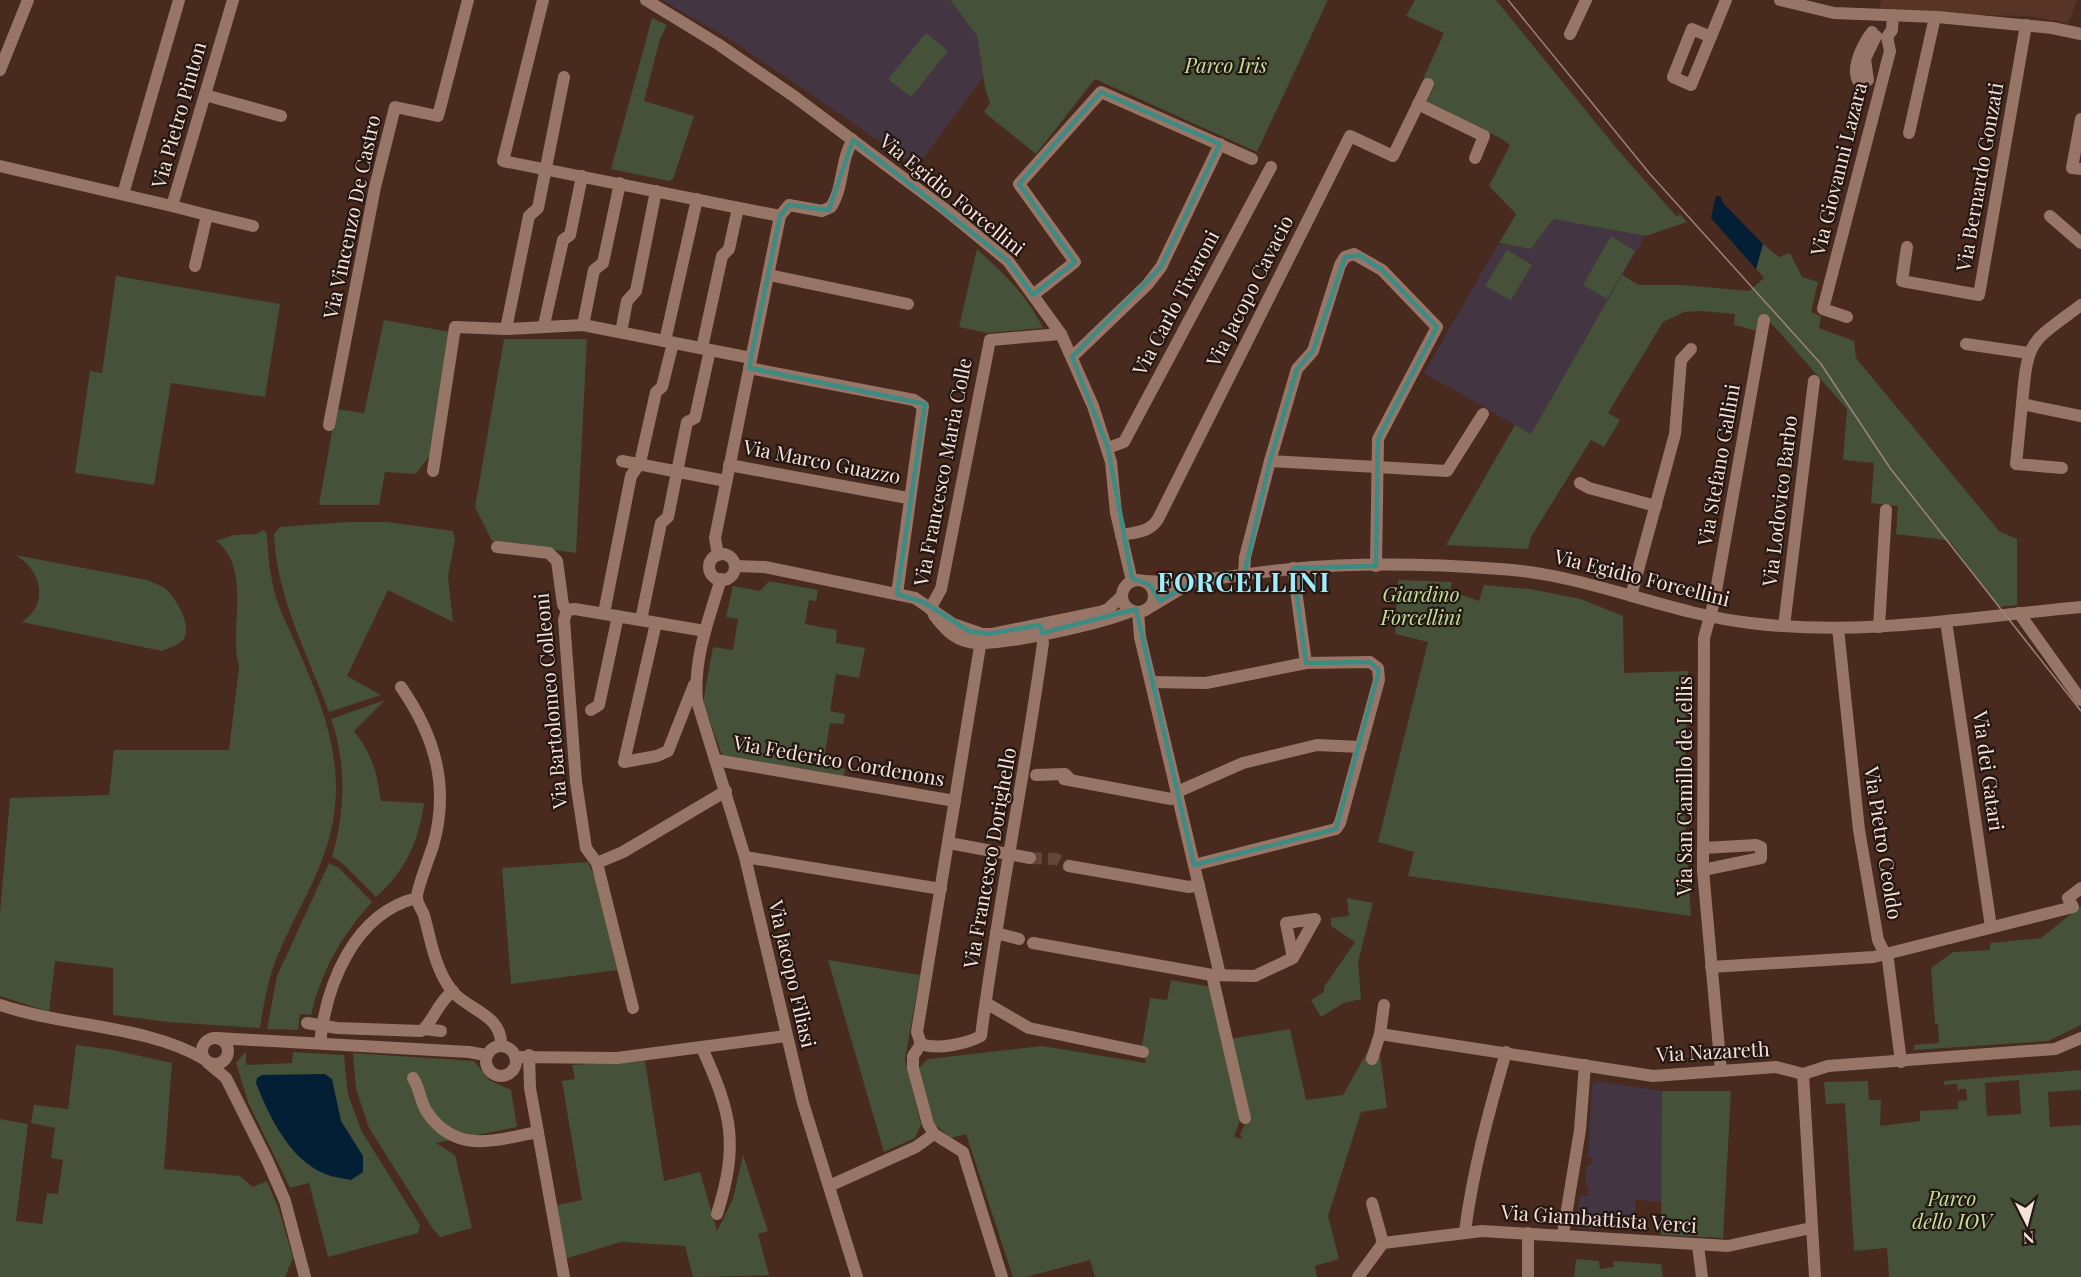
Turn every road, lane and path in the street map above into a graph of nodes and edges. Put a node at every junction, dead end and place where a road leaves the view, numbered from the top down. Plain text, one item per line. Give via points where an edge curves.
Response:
1 (28, 0) edge
2 (179, 0) edge
3 (233, 0) edge
4 (468, 0) edge
5 (543, 0) edge
6 (646, 0) edge
7 (1586, 0) edge
8 (1726, 0) edge
9 (1780, 0) edge
10 (1870, 15) junction
11 (1893, 15) junction
12 (1935, 17) junction
13 (2026, 24) junction
14 (1570, 34) dead end
15 (2081, 34) edge
16 (1878, 35) junction
17 (1711, 37) dead end
18 (2, 63) edge
19 (564, 77) dead end
20 (1428, 84) dead end
21 (205, 95) junction
22 (1418, 104) junction
23 (281, 116) dead end
24 (2081, 119) edge
25 (1909, 133) dead end
26 (853, 140) junction
27 (1220, 144) junction
28 (1474, 158) dead end
29 (1252, 159) dead end
30 (0, 166) edge
31 (1271, 167) dead end
32 (545, 168) junction
33 (2076, 169) edge
34 (582, 176) junction
35 (620, 183) junction
36 (656, 191) junction
37 (123, 194) junction
38 (697, 199) junction
39 (172, 206) junction
40 (738, 208) junction
41 (207, 215) junction
42 (780, 216) junction
43 (2050, 216) dead end
44 (253, 226) dead end
45 (2081, 243) edge
46 (1907, 247) dead end
47 (195, 266) dead end
48 (769, 275) junction
49 (1033, 295) junction
50 (908, 304) dead end
51 (2081, 305) edge
52 (1847, 317) dead end
53 (1764, 320) dead end
54 (544, 325) junction
55 (583, 325) junction
56 (506, 329) junction
57 (621, 332) junction
58 (1061, 334) junction
59 (669, 342) junction
60 (1966, 344) dead end
61 (706, 349) junction
62 (1691, 349) dead end
63 (2028, 353) junction
64 (1072, 357) junction
65 (750, 363) junction
66 (1814, 381) dead end
67 (2022, 404) junction
68 (1483, 414) dead end
69 (2081, 416) edge
70 (329, 425) dead end
71 (1108, 448) junction
72 (622, 460) dead end
73 (1270, 461) junction
74 (640, 463) junction
75 (729, 465) junction
76 (1377, 468) junction
77 (2062, 468) dead end
78 (433, 471) dead end
79 (677, 471) junction
80 (726, 481) junction
81 (1581, 483) dead end
82 (908, 498) junction
83 (1656, 506) junction
84 (1886, 510) dead end
85 (1121, 535) junction
86 (497, 547) dead end
87 (718, 555) junction
88 (735, 566) junction
89 (1376, 566) junction
90 (1293, 568) junction
91 (1244, 575) junction
92 (721, 579) junction
93 (1139, 581) junction
94 (1193, 582) junction
95 (897, 594) junction
96 (1631, 596) junction
97 (1122, 597) junction
98 (2081, 607) edge
99 (930, 609) junction
100 (567, 610) junction
101 (1140, 610) junction
102 (604, 613) junction
103 (2019, 614) junction
104 (618, 616) junction
105 (1710, 616) junction
106 (640, 620) junction
107 (1946, 621) junction
108 (656, 623) junction
109 (1784, 626) junction
110 (1879, 627) junction
111 (1838, 628) junction
112 (1041, 629) junction
113 (705, 631) junction
114 (981, 638) junction
115 (1306, 663) junction
116 (696, 678) junction
117 (1152, 682) junction
118 (401, 687) dead end
119 (2081, 700) edge
120 (591, 710) dead end
121 (1361, 747) junction
122 (716, 760) junction
123 (1032, 774) junction
124 (726, 791) junction
125 (1177, 795) junction
126 (955, 801) junction
127 (949, 843) junction
128 (1703, 848) junction
129 (1011, 855) junction
130 (745, 857) junction
131 (1030, 858) tunnel mouth
132 (597, 863) junction
133 (1194, 865) junction
134 (1069, 866) tunnel mouth
135 (1703, 870) junction
136 (1198, 885) junction
137 (2081, 888) edge
138 (940, 889) junction
139 (417, 898) junction
140 (1991, 927) junction
141 (996, 933) junction
142 (1019, 939) dead end
143 (1033, 943) dead end
144 (1885, 955) junction
145 (1293, 958) dead end
146 (1711, 967) junction
147 (1216, 975) junction
148 (453, 991) junction
149 (986, 1004) junction
150 (1384, 1005) dead end
151 (633, 1008) dead end
152 (1, 1009) edge
153 (307, 1023) dead end
154 (322, 1026) junction
155 (424, 1029) junction
156 (441, 1031) dead end
157 (1380, 1034) junction
158 (786, 1036) junction
159 (2081, 1038) edge
160 (213, 1039) junction
161 (243, 1041) junction
162 (320, 1043) junction
163 (176, 1044) junction
164 (921, 1044) junction
165 (501, 1046) junction
166 (702, 1048) junction
167 (1143, 1052) dead end
168 (1506, 1052) junction
169 (486, 1055) junction
170 (529, 1055) junction
171 (227, 1056) junction
172 (515, 1057) junction
173 (1372, 1059) dead end
174 (206, 1061) junction
175 (1900, 1062) junction
176 (1585, 1065) junction
177 (1721, 1071) junction
178 (1803, 1074) junction
179 (505, 1075) junction
180 (226, 1078) junction
181 (413, 1078) dead end
182 (530, 1089) junction
183 (1245, 1119) dead end
184 (538, 1132) junction
185 (934, 1134) junction
186 (829, 1186) junction
187 (1372, 1203) dead end
188 (717, 1214) dead end
189 (1811, 1228) junction
190 (1465, 1231) junction
191 (1528, 1233) junction
192 (1563, 1234) junction
193 (1383, 1243) junction
194 (1698, 1246) junction
195 (305, 1277) edge
196 (564, 1277) edge
197 (858, 1277) edge
198 (1002, 1277) edge
199 (1358, 1277) edge
200 (1528, 1277) edge
201 (1702, 1277) edge
202 (1815, 1277) edge

1 - 18 street
2 - 37 street
3 - 21 street, Via Pietro Pinton
4 - 70 street, Via Vincenzo De Castro via 438,116 396,107 375,187
5 - 32 street via 503,161
6 - 26 street, Via Egidio Forcellini via 718,44
7 - 14 street
8 - 17 street
9 - 10 street via 1834,13
10 - 11 street
10 - 16 street
11 - 12 street
11 - 16 street, Via Giovanni Lazara via 1892,30
12 - 13 street
12 - 25 street
13 - 15 street
13 - 46 street, Via Bernardo Gonzati via 1979,295 1902,281
16 - 52 street, Via Giovanni Lazara via 1890,51 1823,309
19 - 32 street
20 - 22 street, Via Jacopo Cavacio
21 - 23 street
21 - 39 street, Via Pietro Pinton
22 - 28 street via 1484,136
22 - 85 street, Via Jacopo Cavacio via 1393,156 1350,136 1158,519 1144,531
24 - 33 street
26 - 42 street via 831,207 822,210 789,205
26 - 49 street, Via Egidio Forcellini via 1008,261
27 - 29 street
27 - 49 street via 1101,93 1019,184 1075,262
27 - 64 street via 1161,267
30 - 37 street
31 - 71 street, Via Carlo Tivaroni via 1124,442
32 - 34 street
32 - 56 street via 538,208 529,216
34 - 35 street
34 - 54 street via 570,235 562,240
35 - 36 street
35 - 55 street via 603,263 594,270
36 - 38 street
36 - 57 street via 636,291 627,301
37 - 39 street
38 - 40 street
38 - 59 street
39 - 41 street, Via Pietro Pinton
40 - 42 street
40 - 61 street via 729,249 722,256
41 - 44 street, Via Pietro Pinton
41 - 47 street
42 - 48 street
43 - 45 street
48 - 50 street
48 - 65 street
49 - 58 street, Via Egidio Forcellini
51 - 63 street via 2037,338
53 - 105 street, Via Stefano Gallini
54 - 55 street
54 - 56 street
55 - 57 street
56 - 78 street via 455,327
57 - 59 street
58 - 64 street, Via Egidio Forcellini
58 - 99 street, Via Francesco Maria Colle via 990,340 941,589
59 - 61 street
59 - 74 street via 662,387 656,392
60 - 63 street
61 - 65 street
61 - 79 street via 695,418 687,422
62 - 83 street via 1681,360 1675,434
63 - 67 street
64 - 71 street, Via Egidio Forcellini
65 - 75 street
65 - 82 street via 919,402 923,411
66 - 109 street, Via Lodovico Barbo
67 - 69 street
67 - 77 street via 2016,464
68 - 76 street via 1447,471
71 - 85 street, Via Egidio Forcellini
72 - 74 street
73 - 76 street
73 - 76 street via 1298,369 1313,351 1340,265 1348,255 1359,255 1382,270 1437,327 1383,426 1378,439
73 - 91 street via 1245,557
74 - 79 street
74 - 102 street via 632,476
75 - 80 street
75 - 82 street, Via Marco Guazzo
76 - 89 street
79 - 80 street
79 - 106 street
80 - 87 street via 715,538
81 - 83 street
82 - 95 street
83 - 96 street
84 - 110 street
85 - 93 street, Via Egidio Forcellini
86 - 100 street, Via Bartolomeo Colleoni via 555,556
87 - 88 street via 731,557
87 - 92 street via 710,567 711,573
88 - 92 street via 730,577
88 - 95 street via 765,567
89 - 90 street, Via Egidio Forcellini
89 - 96 street, Via Egidio Forcellini via 1527,571
90 - 91 street, Via Egidio Forcellini
90 - 115 street
91 - 94 street, Via Egidio Forcellini
92 - 113 street, Via Jacopo Filiasi
93 - 94 street, Via Egidio Forcellini
93 - 97 street via 1124,587
93 - 101 street via 1153,590 1154,596
94 - 101 street, Via Egidio Forcellini
95 - 99 street via 915,598
96 - 105 street, Via Egidio Forcellini
97 - 101 street via 1124,604
97 - 112 street via 1108,609
98 - 103 street, Via Egidio Forcellini
99 - 114 street
100 - 102 street
100 - 132 street, Via Bartolomeo Colleoni via 564,620 576,782 586,848
101 - 112 street, Via Egidio Forcellini
101 - 117 street via 1140,637
102 - 104 street
103 - 107 street, Via Egidio Forcellini
103 - 119 street
104 - 106 street
104 - 120 street via 599,705
105 - 109 street, Via Egidio Forcellini
105 - 128 street, Via San Camillo de Lellis via 1704,638
106 - 108 street
107 - 110 street, Via Egidio Forcellini
107 - 140 street, Via dei Gatari
108 - 113 street
108 - 116 street, Via Jacopo Filiasi via 624,762 668,751
109 - 111 street, Via Egidio Forcellini
110 - 111 street, Via Egidio Forcellini
111 - 144 street, Via Pietro Ceoldo via 1860,831 1878,940
112 - 114 street
112 - 123 street, Via Francesco Dorighello
113 - 116 street, Via Jacopo Filiasi
114 - 126 street, Via Federico Cordenons
115 - 117 street via 1206,683
115 - 121 street via 1370,662 1378,668 1379,680
116 - 122 street, Via Jacopo Filiasi via 697,701
117 - 125 street
118 - 139 street via 431,740 440,777 439,825
121 - 125 street via 1317,745 1243,764
121 - 133 street via 1336,829
122 - 124 street, Via Jacopo Filiasi
122 - 126 street, Via Federico Cordenons
123 - 125 street via 1065,774 1068,780 1171,799
123 - 129 street, Via Francesco Dorighello
124 - 130 street, Via Jacopo Filiasi
124 - 132 street via 623,852
125 - 133 street
126 - 127 street, Via Federico Cordenons
127 - 129 street
127 - 138 street, Via Federico Cordenons
128 - 135 street, Via San Camillo de Lellis
128 - 135 street, Via San Camillo de Lellis via 1761,846 1761,858
129 - 131 street
129 - 141 street, Via Francesco Dorighello
130 - 138 street
130 - 158 street, Via Jacopo Filiasi
132 - 151 street, Via Bartolomeo Colleoni
133 - 136 street
134 - 136 street via 1189,887
135 - 146 street, Via San Camillo de Lellis
136 - 147 street
137 - 140 street via 2068,898 2073,907
138 - 164 street, Via Federico Cordenons via 917,1032
139 - 148 street via 433,951
139 - 154 street via 388,909 358,939 332,987
140 - 144 street
141 - 142 street
141 - 149 street, Via Francesco Dorighello
143 - 147 street
144 - 146 street
144 - 175 street, Via Pietro Ceoldo
145 - 147 street via 1262,974
146 - 177 street, Via San Camillo de Lellis
147 - 183 street
148 - 155 street via 441,1001
148 - 165 street via 493,1022 500,1032
149 - 164 street, Via Francesco Dorighello via 981,1036 929,1047
149 - 167 street via 1029,1028
150 - 157 street
152 - 163 street
153 - 154 street
154 - 155 street via 417,1032
154 - 162 street
155 - 156 street
157 - 168 street, Via Nazareth
157 - 173 street
158 - 166 street
158 - 186 street, Via Jacopo Filiasi
159 - 175 street, Via Nazareth via 2055,1049
160 - 161 street
160 - 163 street
160 - 171 street via 227,1046
160 - 174 street via 201,1050
161 - 162 street
161 - 171 street
162 - 169 street
163 - 174 street
164 - 185 street, Via Federico Cordenons via 913,1056 913,1068
165 - 169 street
165 - 172 street via 509,1048
166 - 170 street via 617,1058
166 - 188 street via 727,1109 731,1134 731,1162
168 - 176 street, Via Nazareth
168 - 190 street via 1484,1131
169 - 179 street via 489,1070
170 - 172 street
170 - 182 street
171 - 174 street via 220,1064
171 - 180 street
172 - 179 street via 512,1070
174 - 180 street
175 - 178 street, Via Nazareth via 1828,1066
176 - 177 street, Via Nazareth via 1653,1076
176 - 192 street via 1580,1130
177 - 178 street, Via Nazareth via 1776,1067
178 - 189 street
179 - 182 street via 518,1077
180 - 195 street via 285,1202
181 - 184 street via 427,1112 437,1124 462,1139 493,1142
182 - 184 street
184 - 196 street
185 - 186 street via 916,1147
185 - 198 street via 963,1152
186 - 197 street, Via Jacopo Filiasi
187 - 193 street
189 - 194 street, Via Giambattista Verci via 1735,1246
189 - 202 street
190 - 191 street, Via Giambattista Verci
190 - 193 street, Via Giambattista Verci
191 - 192 street, Via Giambattista Verci
191 - 200 street
192 - 194 street, Via Giambattista Verci
193 - 199 street
194 - 201 street

